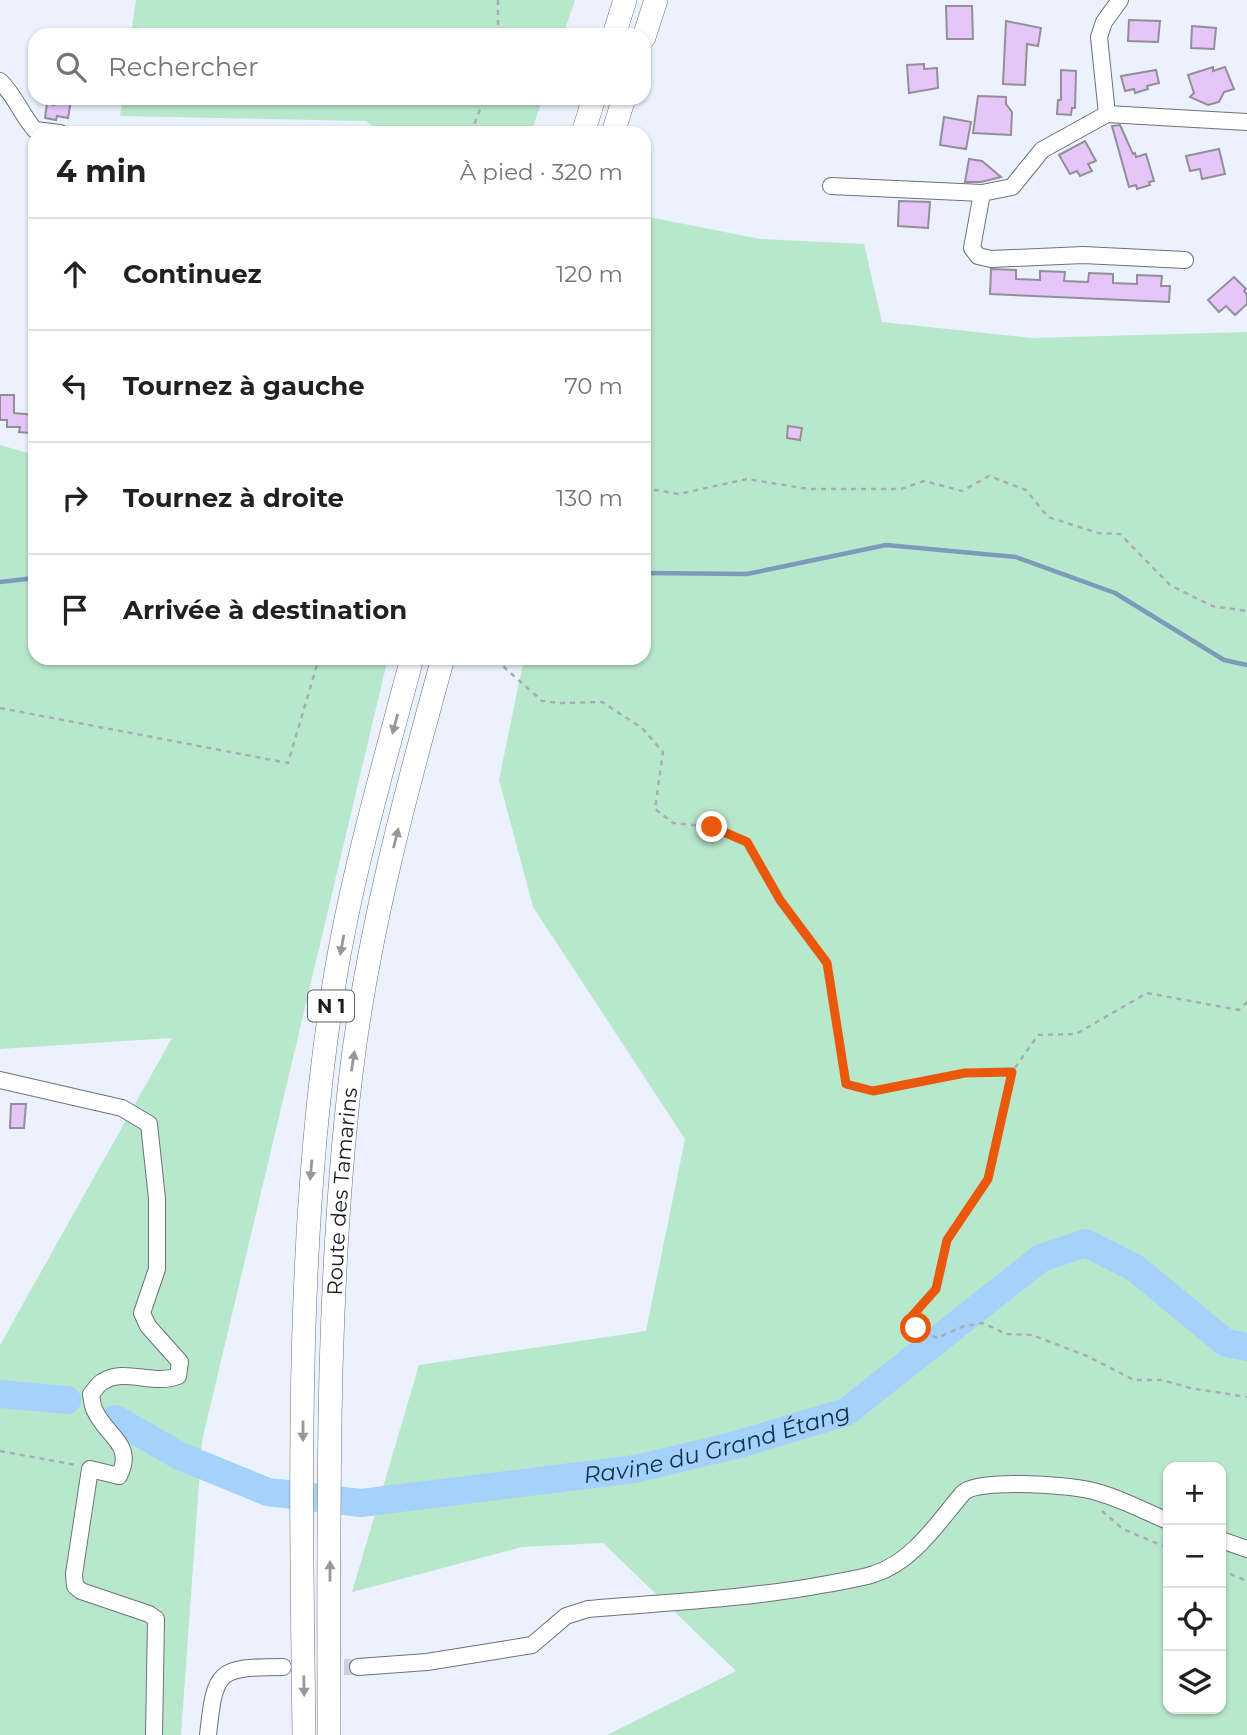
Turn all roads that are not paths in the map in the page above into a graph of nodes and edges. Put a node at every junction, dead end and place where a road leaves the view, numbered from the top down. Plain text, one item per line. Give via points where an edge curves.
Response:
1 (625, 0) edge
2 (656, 0) edge
3 (1120, 0) edge
4 (616, 28) edge
5 (647, 28) edge
6 (0, 81) edge
7 (592, 105) edge
8 (622, 105) edge
9 (1107, 114) junction
10 (1247, 122) edge
11 (31, 126) edge
12 (585, 126) edge
13 (614, 126) edge
14 (831, 186) dead end
15 (982, 193) junction
16 (1185, 260) dead end
17 (410, 665) edge
18 (441, 665) edge
19 (0, 1080) edge
20 (1163, 1519) edge
21 (1226, 1542) edge
22 (1247, 1549) edge
23 (283, 1667) dead end
24 (358, 1667) tunnel mouth
25 (154, 1735) edge
26 (208, 1735) edge
27 (304, 1735) edge
28 (330, 1735) edge

1 - 4 highway
2 - 5 highway
3 - 9 street via 1104,22 1100,37
6 - 11 street via 15,96
7 - 12 highway
8 - 13 highway
9 - 10 street
9 - 15 street via 1042,150 1012,187
14 - 15 street
15 - 16 street via 972,248 978,257 1083,255
17 -> 27 highway, Route des Tamarins / N 1 via 356,869 331,1003 311,1173 303,1362
28 -> 18 highway, Route des Tamarins / N 1 via 331,1349 335,1238 351,1072 378,911
19 - 25 street via 122,1108 149,1124 157,1199 157,1269 142,1313 180,1362 178,1376 165,1381 121,1376 103,1381 91,1394 94,1410 122,1448 125,1463 119,1476 90,1469 74,1574 75,1586 81,1591 156,1619
20 - 24 street via 1090,1490 1062,1485 975,1486 965,1490 912,1552 876,1574 790,1591 588,1609 565,1616 532,1645 427,1662
21 - 22 street
23 - 26 street via 241,1667 219,1680 212,1694

